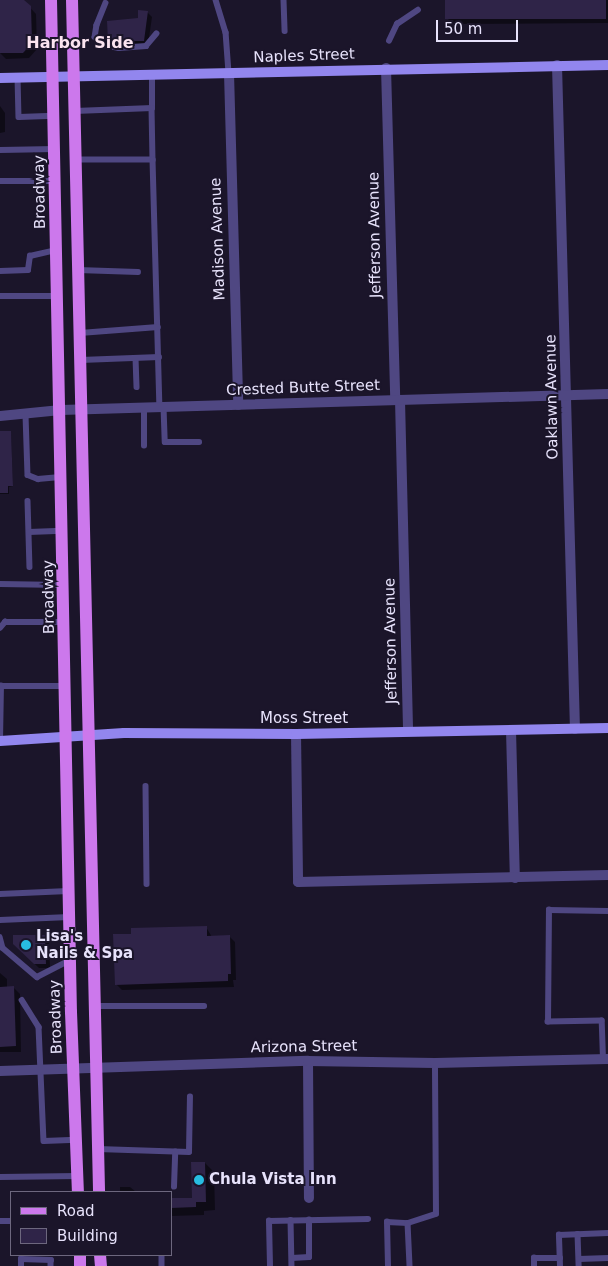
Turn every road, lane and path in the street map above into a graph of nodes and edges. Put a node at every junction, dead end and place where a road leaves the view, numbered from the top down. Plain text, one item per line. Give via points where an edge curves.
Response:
1 (51, 0) edge
2 (72, 0) edge
3 (216, 0) edge
4 (284, 0) edge
5 (106, 3) dead end
6 (418, 10) dead end
7 (285, 31) dead end
8 (156, 34) dead end
9 (389, 41) dead end
10 (557, 65) junction
11 (608, 65) edge
12 (386, 68) junction
13 (229, 73) junction
14 (152, 74) junction
15 (53, 76) junction
16 (74, 76) junction
17 (18, 77) junction
18 (0, 78) edge
19 (152, 108) junction
20 (75, 111) junction
21 (54, 116) junction
22 (55, 149) junction
23 (0, 150) edge
24 (76, 160) junction
25 (153, 160) junction
26 (56, 181) junction
27 (0, 182) edge
28 (57, 249) junction
29 (78, 270) junction
30 (0, 271) edge
31 (138, 272) dead end
32 (0, 296) edge
33 (58, 296) junction
34 (158, 327) junction
35 (79, 333) junction
36 (159, 357) junction
37 (136, 358) junction
38 (80, 360) junction
39 (137, 387) dead end
40 (608, 394) edge
41 (567, 395) junction
42 (397, 400) junction
43 (238, 405) junction
44 (162, 407) junction
45 (144, 408) junction
46 (80, 409) junction
47 (61, 410) junction
48 (26, 415) junction
49 (0, 416) edge
50 (199, 442) dead end
51 (144, 446) dead end
52 (62, 477) junction
53 (28, 501) dead end
54 (64, 530) junction
55 (29, 532) junction
56 (30, 567) dead end
57 (0, 584) edge
58 (65, 585) junction
59 (66, 622) junction
60 (0, 628) edge
61 (67, 686) junction
62 (608, 728) edge
63 (576, 729) junction
64 (511, 730) junction
65 (408, 731) junction
66 (296, 734) junction
67 (89, 735) junction
68 (68, 736) junction
69 (0, 741) edge
70 (146, 786) dead end
71 (608, 875) edge
72 (515, 878) junction
73 (147, 884) dead end
74 (70, 890) junction
75 (0, 894) edge
76 (608, 911) edge
77 (71, 917) junction
78 (0, 920) edge
79 (0, 937) edge
80 (71, 960) junction
81 (22, 1000) dead end
82 (95, 1006) junction
83 (204, 1006) dead end
84 (605, 1021) edge
85 (605, 1059) edge
86 (308, 1061) junction
87 (435, 1063) junction
88 (97, 1069) junction
89 (42, 1070) junction
90 (74, 1070) junction
91 (0, 1072) edge
92 (190, 1097) dead end
93 (76, 1140) junction
94 (98, 1148) junction
95 (175, 1152) junction
96 (78, 1176) junction
97 (0, 1177) edge
98 (174, 1188) dead end
99 (78, 1191) edge
100 (99, 1191) edge
101 (309, 1198) dead end
102 (368, 1219) dead end
103 (291, 1220) junction
104 (309, 1220) junction
105 (408, 1223) junction
106 (608, 1233) edge
107 (578, 1234) junction
108 (292, 1258) junction
109 (560, 1258) junction
110 (578, 1258) junction
111 (608, 1258) edge
112 (51, 1260) edge
113 (21, 1266) edge
114 (270, 1266) edge
115 (292, 1266) edge
116 (388, 1266) edge
117 (410, 1266) edge
118 (534, 1266) edge
119 (560, 1266) edge
120 (579, 1266) edge

1 - 15 main road, Broadway
2 - 16 main road
3 - 13 lane via 226,32
4 - 7 lane
5 - 8 lane via 96,25 96,37 104,45 119,48 146,46
6 - 9 lane via 397,24
10 - 11 street, Naples Street
10 - 12 street, Naples Street
10 - 41 street, Oaklawn Avenue
12 - 13 street, Naples Street
12 - 42 street, Jefferson Avenue
13 - 14 street, Naples Street
13 - 43 street, Madison Avenue
14 - 16 street, Naples Street
14 - 19 lane
15 - 16 street, Naples Street
15 - 17 street, Naples Street
15 - 21 main road, Broadway
16 - 20 main road
17 - 18 street, Naples Street
17 - 21 lane via 19,116
19 - 20 lane
19 - 25 lane
20 - 24 main road
21 - 22 main road, Broadway
22 - 23 lane
22 - 26 main road, Broadway
24 - 25 lane
24 - 29 main road
25 - 34 lane
26 - 27 lane
26 - 28 main road, Broadway
28 - 30 lane via 30,256 28,270
28 - 33 main road, Broadway
29 - 31 lane
29 - 35 main road
32 - 33 lane
33 - 47 main road, Broadway
34 - 35 lane
34 - 36 lane
35 - 38 main road
36 - 37 lane
36 - 44 lane
37 - 38 lane
37 - 39 lane
38 - 46 main road
40 - 41 street, Crested Butte Street
41 - 42 street, Crested Butte Street
41 - 63 street, Oaklawn Avenue
42 - 43 street, Crested Butte Street
42 - 65 street, Jefferson Avenue
43 - 44 street, Crested Butte Street
44 - 45 street, Crested Butte Street
44 - 50 lane via 165,442
45 - 46 street, Crested Butte Street
45 - 51 lane
46 - 47 street, Crested Butte Street
46 - 67 main road
47 - 48 street, Crested Butte Street
47 - 52 main road, Broadway
48 - 49 street, Crested Butte Street
48 - 52 lane via 28,475 38,479
52 - 54 main road, Broadway
53 - 55 lane
54 - 55 lane
54 - 58 main road, Broadway
55 - 56 lane
57 - 58 lane
58 - 59 main road, Broadway
59 - 60 lane via 4,622
59 - 61 main road, Broadway
61 - 68 main road, Broadway
61 - 69 lane via 1,686
62 - 63 street, Moss Street
63 - 64 street, Moss Street
64 - 65 street, Moss Street
64 - 72 street
65 - 66 street, Moss Street
66 - 67 street, Moss Street
66 - 72 street via 298,882
67 - 68 street, Moss Street
67 - 82 main road
68 - 69 street, Moss Street
68 - 74 main road, Broadway
70 - 73 lane
71 - 72 street
74 - 75 lane
74 - 77 main road, Broadway
76 - 84 lane via 548,910 548,1022
77 - 78 lane
77 - 80 main road, Broadway
79 - 80 lane via 3,948 37,977
80 - 90 main road, Broadway
81 - 89 lane via 39,1027
82 - 83 lane
82 - 88 main road
84 - 85 lane
85 - 87 street, Arizona Street
86 - 87 street, Arizona Street
86 - 88 street, Arizona Street
86 - 101 street
87 - 105 lane via 436,1214
88 - 90 street, Arizona Street
88 - 94 main road
89 - 90 street, Arizona Street
89 - 91 street, Arizona Street
89 - 93 lane via 44,1142
90 - 93 main road, Broadway
92 - 95 lane via 189,1152
93 - 96 main road, Broadway
94 - 95 lane
94 - 100 main road
95 - 98 lane
96 - 97 lane
96 - 99 main road, Broadway
102 - 104 lane
103 - 104 lane
103 - 108 lane
103 - 114 lane via 269,1221
104 - 108 lane via 309,1257
105 - 116 lane via 387,1222
105 - 117 lane
106 - 107 lane
107 - 109 lane via 559,1234
107 - 110 lane
108 - 115 lane
109 - 118 lane via 534,1258
109 - 119 lane
110 - 111 lane
110 - 120 lane
112 - 113 lane via 22,1259

